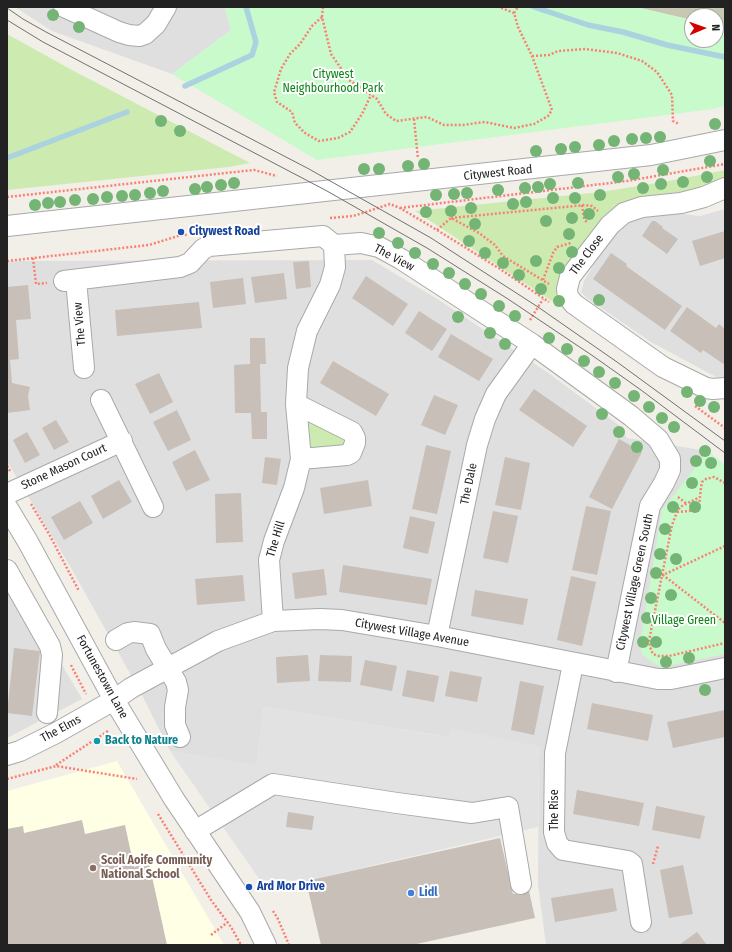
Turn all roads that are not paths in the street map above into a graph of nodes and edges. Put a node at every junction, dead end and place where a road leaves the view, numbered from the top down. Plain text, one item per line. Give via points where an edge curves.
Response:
1 (64, 7) edge
2 (166, 7) edge
3 (725, 140) edge
4 (725, 188) edge
5 (7, 226) edge
6 (334, 245) junction
7 (532, 344) junction
8 (84, 368) dead end
9 (725, 388) edge
10 (101, 400) dead end
11 (296, 404) junction
12 (122, 441) junction
13 (666, 450) joint
14 (301, 459) junction
15 (14, 490) edge
16 (7, 507) edge
17 (153, 507) dead end
18 (7, 570) edge
19 (273, 621) junction
20 (437, 636) junction
21 (116, 640) dead end
22 (573, 664) junction
23 (168, 668) junction
24 (725, 668) edge
25 (616, 672) junction
26 (114, 700) junction
27 (46, 713) dead end
28 (180, 737) dead end
29 (7, 755) edge
30 (195, 831) junction
31 (521, 884) dead end
32 (641, 922) dead end
33 (266, 945) edge

1 - 2 street via 119,32 139,36 156,24
3 - 5 street, Citywest Road via 637,157
4 - 9 street, The Close via 681,203 642,207 624,213 610,225 570,277 567,289 568,296 574,304 663,368 706,388
6 - 7 street, The View via 361,243 379,247
6 - 8 street, The View via 319,236 209,246 203,248 190,263 180,267 70,280
6 - 11 street, The Hill via 335,267 330,285 307,331 298,368
7 - 13 street, The View via 631,416 652,433
7 - 20 street, The Dale via 496,394 484,419
10 - 12 street, Stone Mason Court
11 - 14 street, The Hill
11 - 14 street via 352,432 355,438 351,453 347,455
12 - 15 street, Stone Mason Court
12 - 17 street, Stone Mason Court
13 - 25 street, Citywest Village Green South via 670,458 670,470 650,506
14 - 19 street, The Hill via 294,488 269,560
16 - 26 street, Fortunestown Lane
18 - 27 street via 50,646 52,655
19 - 20 street, Citywest Village Avenue via 342,620
19 - 23 street, Citywest Village Avenue via 218,641
20 - 22 street, Citywest Village Avenue
21 - 23 street via 128,633 150,634
22 - 25 street, Citywest Village Avenue
22 - 32 street, The Rise via 555,753 554,832 557,843 563,850 628,861 632,864
23 - 26 street, Citywest Village Avenue
23 - 28 street via 178,690 175,725
24 - 25 street, Citywest Village Avenue via 664,680
26 - 29 street, The Elms via 56,733
26 - 30 street, Fortunestown Lane
30 - 31 street via 273,784 472,813 508,807
30 - 33 street, Fortunestown Lane via 250,912

